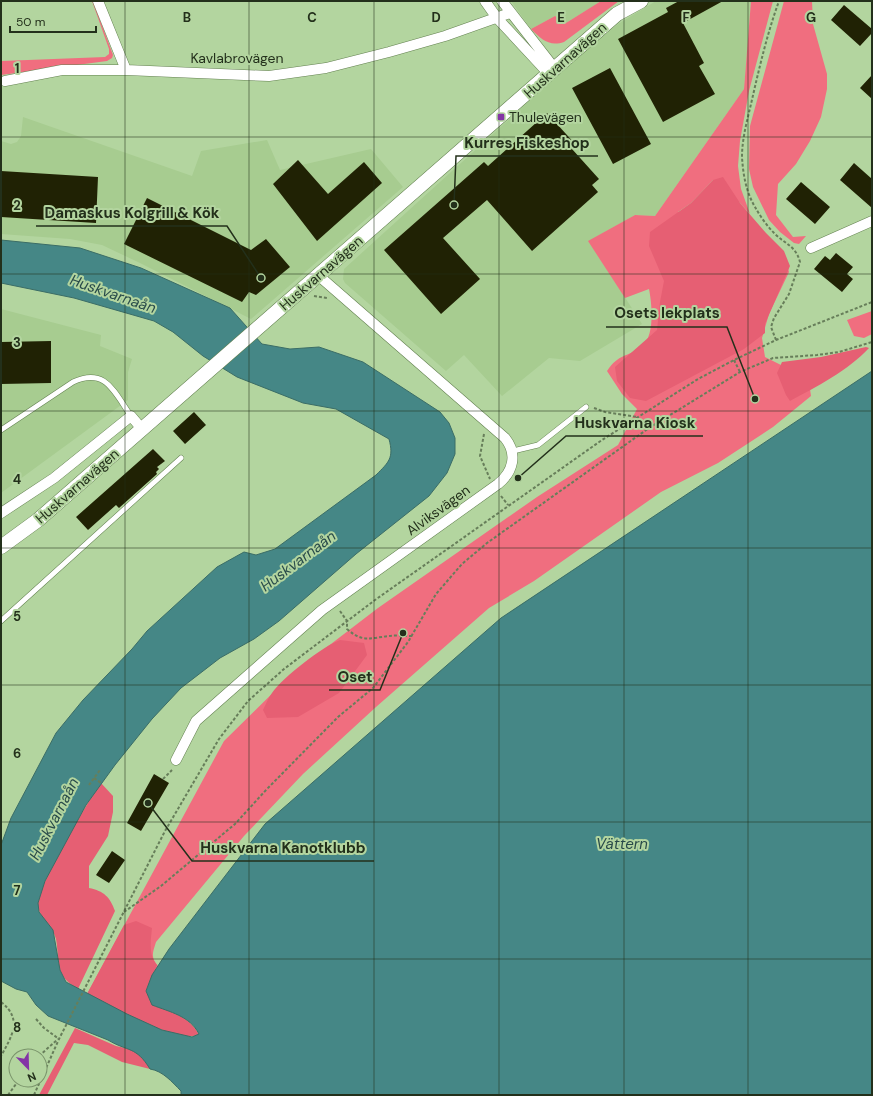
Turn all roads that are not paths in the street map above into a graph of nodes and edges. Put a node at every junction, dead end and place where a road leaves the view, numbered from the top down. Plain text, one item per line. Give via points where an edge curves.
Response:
1 (98, 1) edge
2 (485, 1) edge
3 (502, 1) edge
4 (641, 1) edge
5 (510, 13) junction
6 (497, 18) junction
7 (126, 70) junction
8 (552, 71) junction
9 (5, 81) dead end
10 (872, 221) edge
11 (811, 248) dead end
12 (319, 276) junction
13 (586, 407) road end
14 (131, 416) junction
15 (142, 429) junction
16 (1, 430) edge
17 (513, 451) junction
18 (180, 458) dead end
19 (1, 513) edge
20 (1, 547) edge
21 (1, 620) edge
22 (176, 760) road end

1 - 7 street
2 - 6 street
3 - 5 street
4 - 8 street, Huskvarnavägen via 617,14
5 - 6 street, Kavlabrovägen
5 - 8 street
6 - 7 street, Kavlabrovägen via 396,50 326,68 269,76
6 - 8 street
7 - 9 street, Kavlabrovägen via 62,70
8 - 12 street, Huskvarnavägen
10 - 11 street
12 - 15 street, Huskvarnavägen
12 - 17 street via 505,438
13 - 17 lane via 538,445
14 - 15 street
14 - 16 lane via 106,382 86,376
14 - 19 street via 54,478
15 - 20 street, Huskvarnavägen via 38,520
17 - 22 street, Alviksvägen via 513,459 504,479 333,602 196,721
18 - 21 lane

